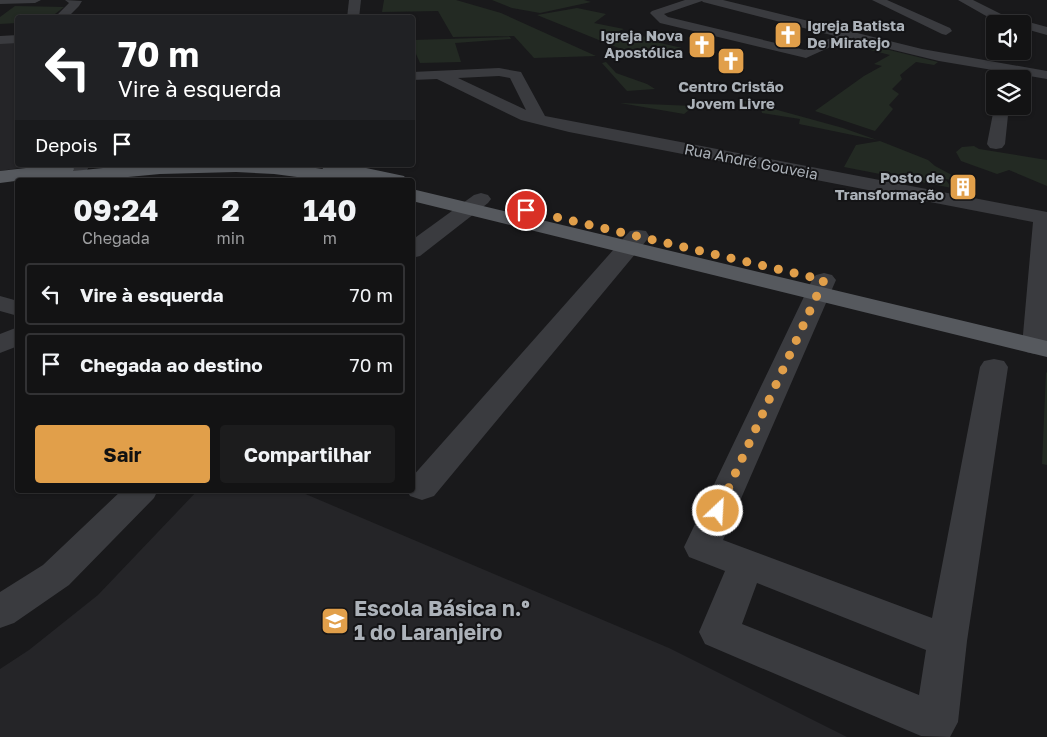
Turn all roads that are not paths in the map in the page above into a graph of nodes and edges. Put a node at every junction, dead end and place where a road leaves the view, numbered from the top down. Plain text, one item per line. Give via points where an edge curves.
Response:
1 (36, 0) edge
2 (72, 0) edge
3 (355, 0) edge
4 (698, 0) edge
5 (707, 0) edge
6 (878, 0) edge
7 (964, 0) edge
8 (0, 1) edge
9 (788, 5) dead end
10 (766, 12) junction
11 (63, 15) edge
12 (353, 15) edge
13 (993, 15) edge
14 (1031, 27) edge
15 (15, 28) edge
16 (0, 29) edge
17 (946, 31) dead end
18 (1047, 31) edge
19 (848, 34) junction
20 (15, 39) edge
21 (0, 40) edge
22 (772, 46) junction
23 (806, 54) junction
24 (753, 56) dead end
25 (788, 63) dead end
26 (989, 70) edge
27 (439, 75) junction
28 (1031, 75) edge
29 (1047, 75) edge
30 (415, 84) edge
31 (1000, 115) edge
32 (539, 120) junction
33 (996, 144) dead end
34 (145, 167) edge
35 (283, 167) edge
36 (334, 167) edge
37 (78, 169) edge
38 (0, 177) edge
39 (52, 178) edge
40 (339, 178) edge
41 (387, 178) edge
42 (15, 184) edge
43 (415, 184) edge
44 (0, 186) edge
45 (415, 196) edge
46 (474, 204) junction
47 (633, 242) junction
48 (1045, 242) edge
49 (415, 249) edge
50 (821, 287) junction
51 (0, 303) edge
52 (15, 308) edge
53 (15, 337) edge
54 (1041, 339) edge
55 (0, 345) edge
56 (994, 367) dead end
57 (422, 488) dead end
58 (139, 493) edge
59 (746, 564) junction
60 (0, 612) edge
61 (947, 641) junction
62 (945, 729) edge

1 - 8 street
2 - 11 street via 75,4
3 - 12 street
4 - 22 street via 656,14 664,20
5 - 10 street
6 - 17 street
7 - 13 street
9 - 10 street
10 - 19 street
14 - 18 street
15 - 16 street
19 - 23 street
19 - 26 street
20 - 21 street
22 - 23 street
22 - 24 street
23 - 25 street
27 - 30 street
27 - 32 street
27 - 32 street via 516,74
28 - 29 street
31 - 33 street
32 - 48 street, Rua André Gouveia via 1044,218
34 - 37 main road
35 - 40 main road
36 - 41 main road
37 - 38 main road
37 - 39 main road
42 - 44 main road
43 - 46 main road
45 - 46 main road
46 - 47 main road
46 - 49 street
47 - 50 main road
47 - 57 street
48 - 54 street, Rua André Gouveia
50 - 54 main road
50 - 59 street via 702,548
51 - 52 street
53 - 55 street
56 - 61 street
58 - 60 street via 56,575
59 - 61 street
59 - 62 street via 719,632
61 - 62 street

